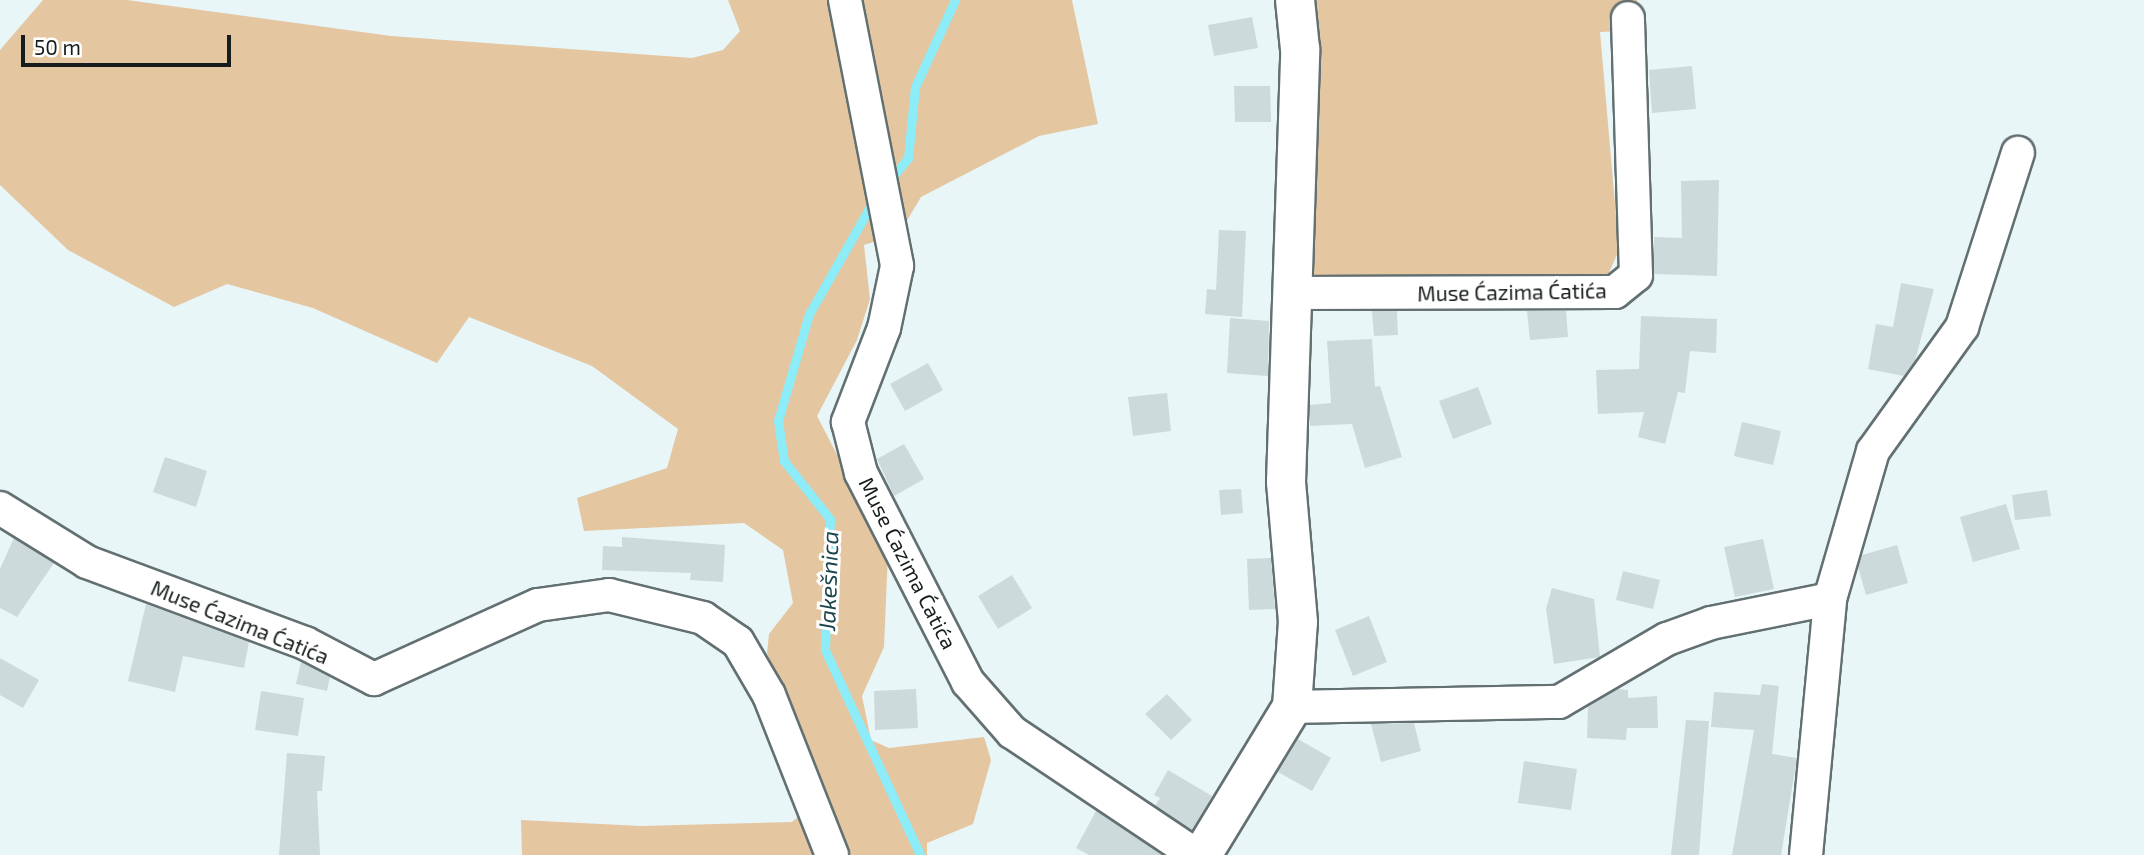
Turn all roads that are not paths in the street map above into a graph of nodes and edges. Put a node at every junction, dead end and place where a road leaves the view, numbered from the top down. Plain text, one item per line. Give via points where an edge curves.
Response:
1 (845, 0) edge
2 (1295, 0) edge
3 (1628, 18) dead end
4 (2018, 153) dead end
5 (1294, 293) junction
6 (0, 508) edge
7 (1830, 599) junction
8 (1292, 707) junction
9 (832, 855) edge
10 (1196, 855) edge
11 (1202, 855) edge
12 (1806, 855) edge

1 - 10 street, Muse Ćazima Ćatića via 897,266 884,328 848,422 862,473 968,682 1012,732
2 - 5 street
3 - 5 street, Muse Ćazima Ćatića via 1636,275 1615,292
4 - 7 street via 1962,327 1873,451
5 - 8 street via 1286,482 1298,622
6 - 9 street, Muse Ćazima Ćatića via 87,562 305,643 374,679 538,605 609,595 703,618 738,642 769,695
7 - 8 street via 1711,623 1667,639 1559,702
7 - 12 street
8 - 11 street

